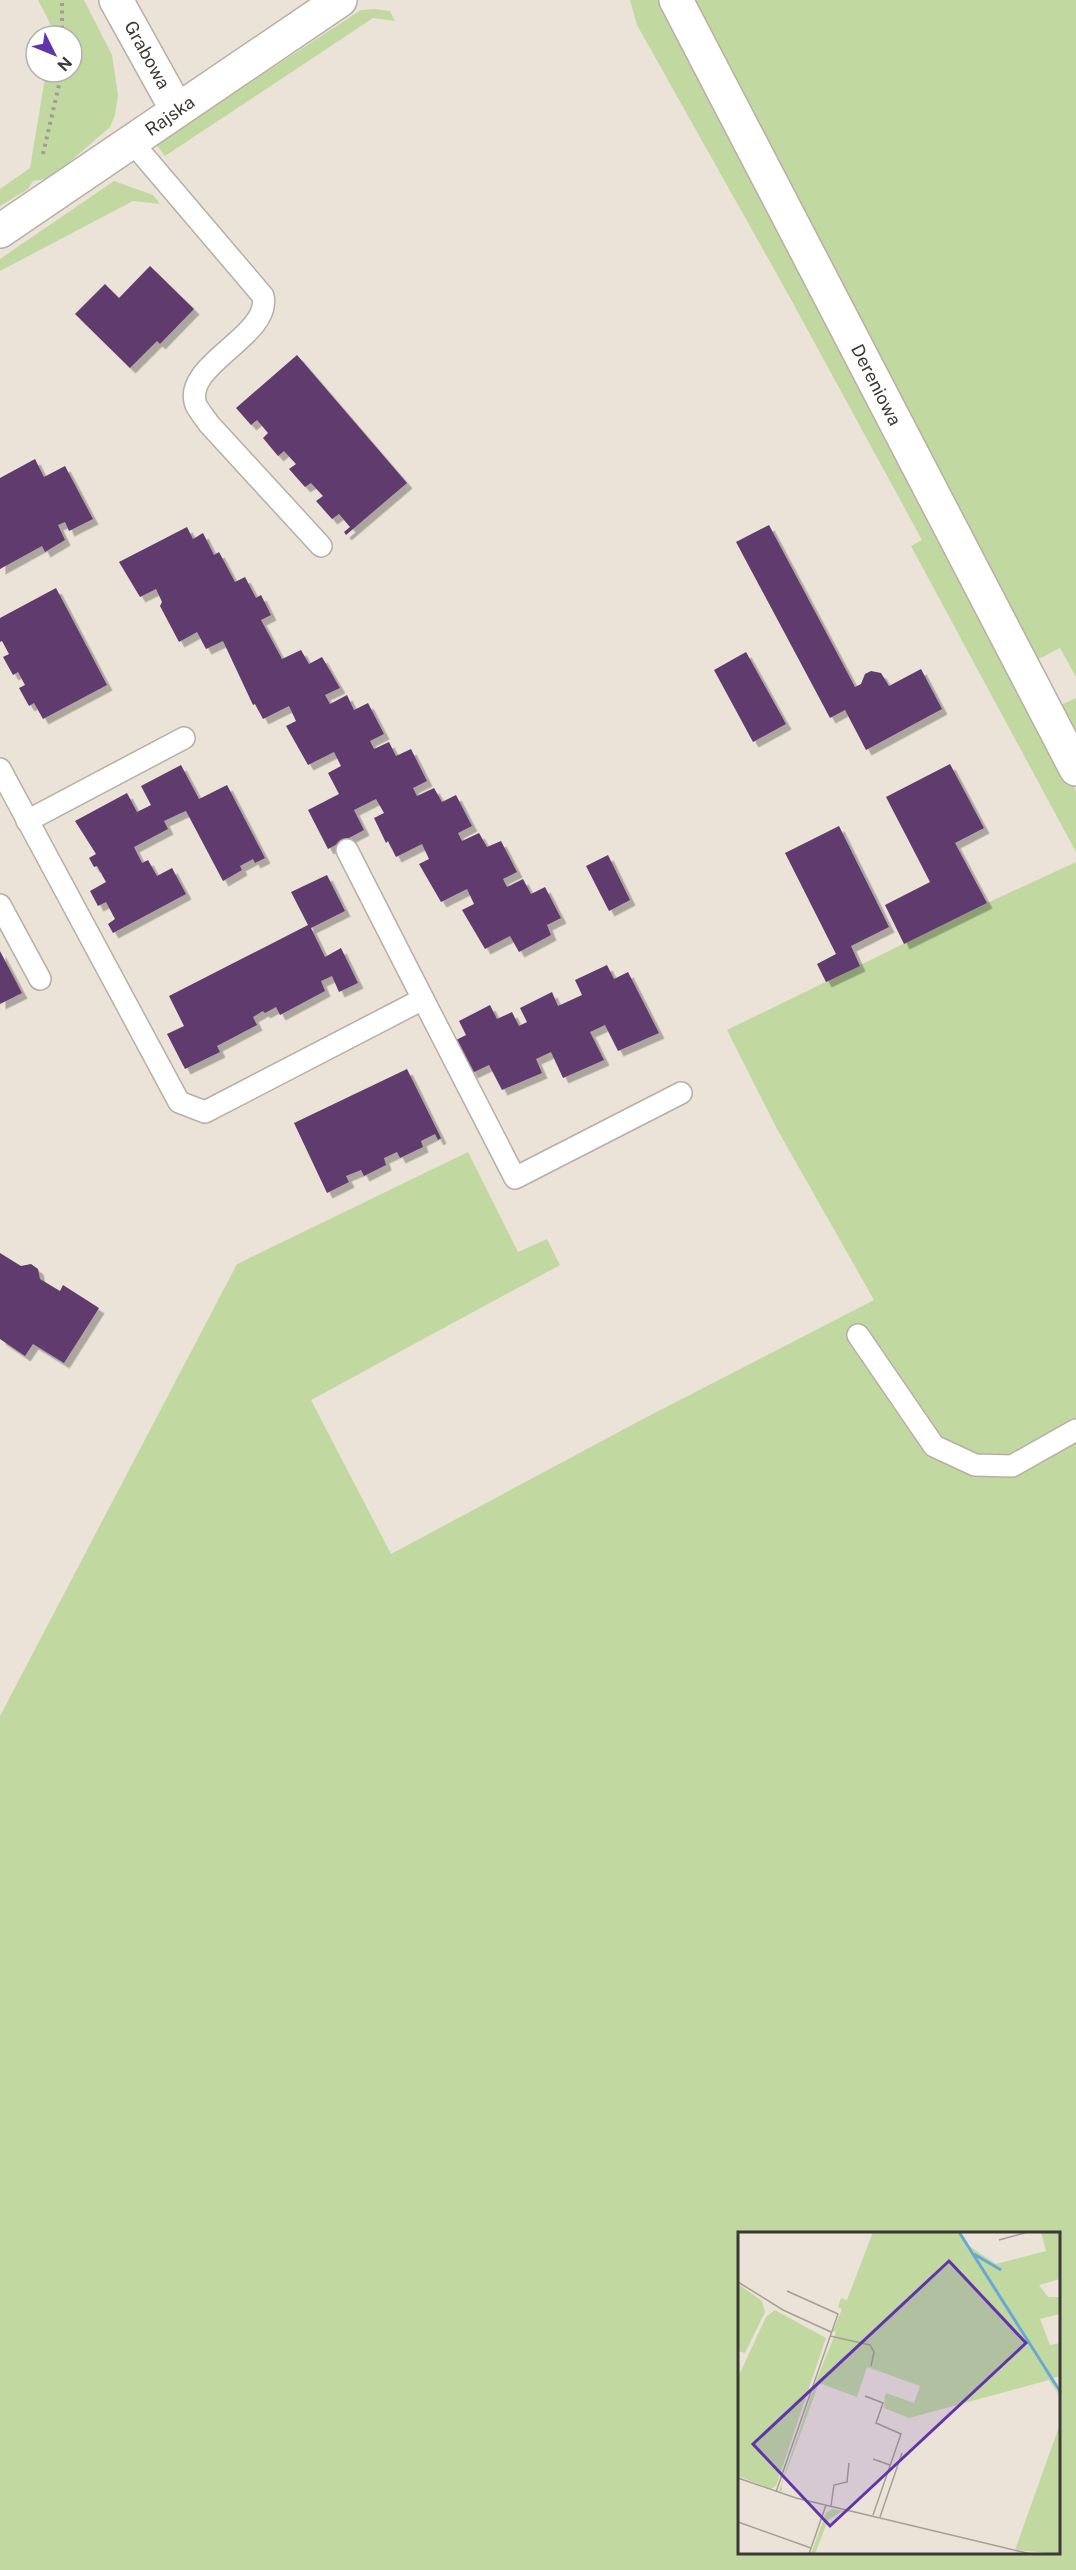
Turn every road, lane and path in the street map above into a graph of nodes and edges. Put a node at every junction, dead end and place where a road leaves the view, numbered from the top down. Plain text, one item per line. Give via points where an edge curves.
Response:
1 (62, 0) edge
2 (116, 0) edge
3 (340, 0) edge
4 (676, 0) edge
5 (62, 24) edge
6 (59, 84) edge
7 (177, 110) junction
8 (132, 142) junction
9 (42, 156) dead end
10 (0, 231) edge
11 (321, 546) dead end
12 (184, 738) dead end
13 (1076, 769) edge
14 (0, 770) edge
15 (27, 821) junction
16 (347, 850) dead end
17 (0, 905) edge
18 (40, 979) dead end
19 (423, 999) junction
20 (681, 1093) dead end
21 (858, 1335) dead end
22 (1076, 1430) edge

1 - 5 path
2 - 7 street, Grabowa
3 - 7 street, Rajska
4 - 13 street, Dereniowa
6 - 9 path
7 - 8 street, Rajska
8 - 10 street, Rajska
8 - 11 lane via 263,296 265,305 259,319 204,374 195,391 196,404 209,424
12 - 15 lane
14 - 15 lane
15 - 19 lane via 179,1102 205,1112
16 - 19 lane
17 - 18 lane
19 - 20 lane via 515,1178
21 - 22 lane via 934,1446 975,1464 1012,1466

